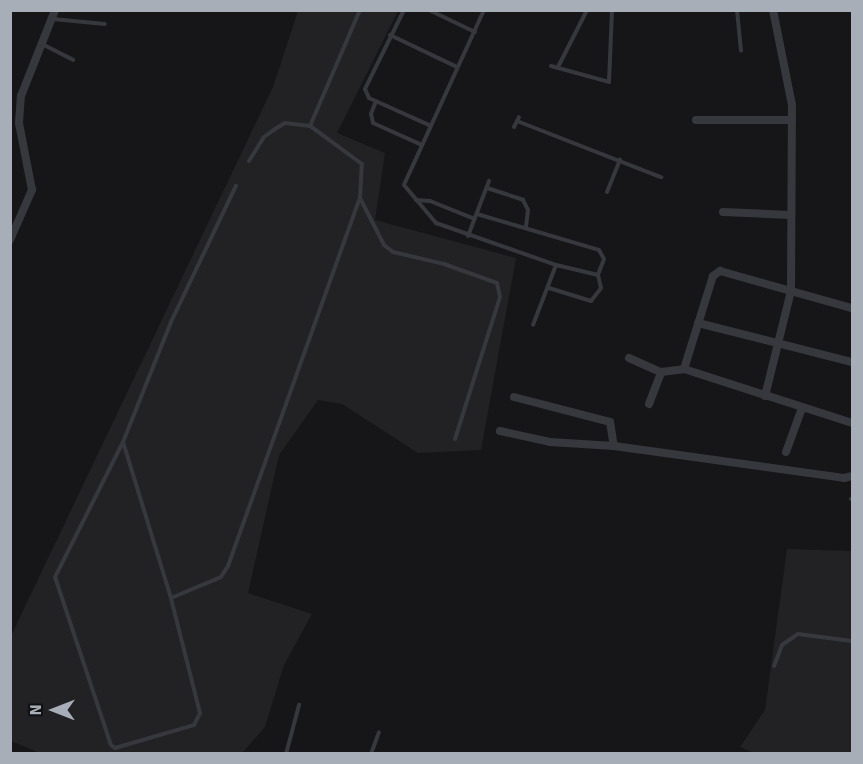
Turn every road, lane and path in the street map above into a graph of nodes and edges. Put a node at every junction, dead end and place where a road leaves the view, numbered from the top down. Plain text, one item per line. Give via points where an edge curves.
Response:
1 (55, 10) edge
2 (360, 10) edge
3 (404, 10) edge
4 (429, 10) edge
5 (484, 10) edge
6 (587, 10) edge
7 (612, 10) edge
8 (737, 10) edge
9 (772, 10) edge
10 (52, 19) junction
11 (105, 24) dead end
12 (475, 32) junction
13 (390, 36) junction
14 (42, 44) junction
15 (741, 51) dead end
16 (73, 60) dead end
17 (551, 66) dead end
18 (558, 66) junction
19 (457, 67) junction
20 (376, 101) junction
21 (696, 120) dead end
22 (792, 120) junction
23 (429, 125) junction
24 (310, 126) junction
25 (514, 127) dead end
26 (420, 144) junction
27 (620, 160) junction
28 (249, 161) dead end
29 (661, 177) dead end
30 (489, 182) dead end
31 (236, 186) dead end
32 (487, 188) junction
33 (607, 192) dead end
34 (360, 198) junction
35 (415, 200) junction
36 (723, 212) dead end
37 (477, 214) junction
38 (791, 215) junction
39 (475, 219) junction
40 (526, 227) junction
41 (13, 229) edge
42 (468, 236) junction
43 (10, 240) edge
44 (556, 265) junction
45 (598, 275) junction
46 (549, 288) junction
47 (791, 291) junction
48 (852, 309) edge
49 (698, 323) junction
50 (533, 326) dead end
51 (778, 345) junction
52 (629, 358) dead end
53 (852, 362) edge
54 (684, 369) junction
55 (661, 372) junction
56 (765, 396) junction
57 (514, 397) dead end
58 (649, 404) dead end
59 (802, 408) junction
60 (852, 423) edge
61 (500, 430) dead end
62 (455, 439) dead end
63 (123, 442) junction
64 (614, 446) junction
65 (786, 452) dead end
66 (852, 476) edge
67 (171, 598) junction
68 (852, 641) edge
69 (774, 666) dead end
70 (300, 705) dead end
71 (379, 732) dead end
72 (286, 753) edge
73 (371, 753) edge

1 - 10 street
2 - 24 lane
3 - 13 lane
4 - 12 lane
5 - 12 lane
6 - 18 lane
7 - 18 lane via 609,82
8 - 15 lane
9 - 22 street
10 - 11 lane
10 - 14 street
12 - 19 lane
13 - 19 lane
13 - 20 lane via 366,81 366,94
14 - 16 lane
14 - 41 street via 18,110 32,190
17 - 18 lane
19 - 23 lane
20 - 23 lane
20 - 26 lane via 374,123
21 - 22 street
22 - 38 street
23 - 26 lane
24 - 28 lane via 285,123 264,136
24 - 34 lane via 362,164
25 - 27 lane via 518,119
26 - 35 lane via 404,185
27 - 29 lane
27 - 33 lane
30 - 32 lane
31 - 63 lane via 185,291
32 - 37 lane
32 - 40 lane via 523,200 528,210
34 - 62 lane via 384,245 393,252 497,283 500,297
34 - 67 lane via 228,566 221,577
35 - 39 lane via 430,201
35 - 42 lane via 436,223
36 - 38 street
37 - 39 lane
37 - 40 lane
38 - 47 street
39 - 42 lane
40 - 45 lane via 599,250 603,259
41 - 43 street
42 - 44 lane
44 - 45 lane
44 - 46 lane
45 - 46 lane via 601,288 595,300
46 - 50 lane
47 - 48 street
47 - 49 street via 720,271 714,276
47 - 51 street
49 - 51 street
49 - 54 street
51 - 53 street
51 - 56 street
52 - 55 street
54 - 55 street
54 - 56 street
55 - 58 street
56 - 59 street
57 - 64 street via 610,422
59 - 60 street
59 - 65 street
61 - 64 street via 550,442
63 - 67 lane
63 - 67 lane via 55,578 112,747 127,747 195,725 199,720 200,699
64 - 66 street
68 - 69 lane via 798,634 782,645
70 - 72 lane
71 - 73 lane

